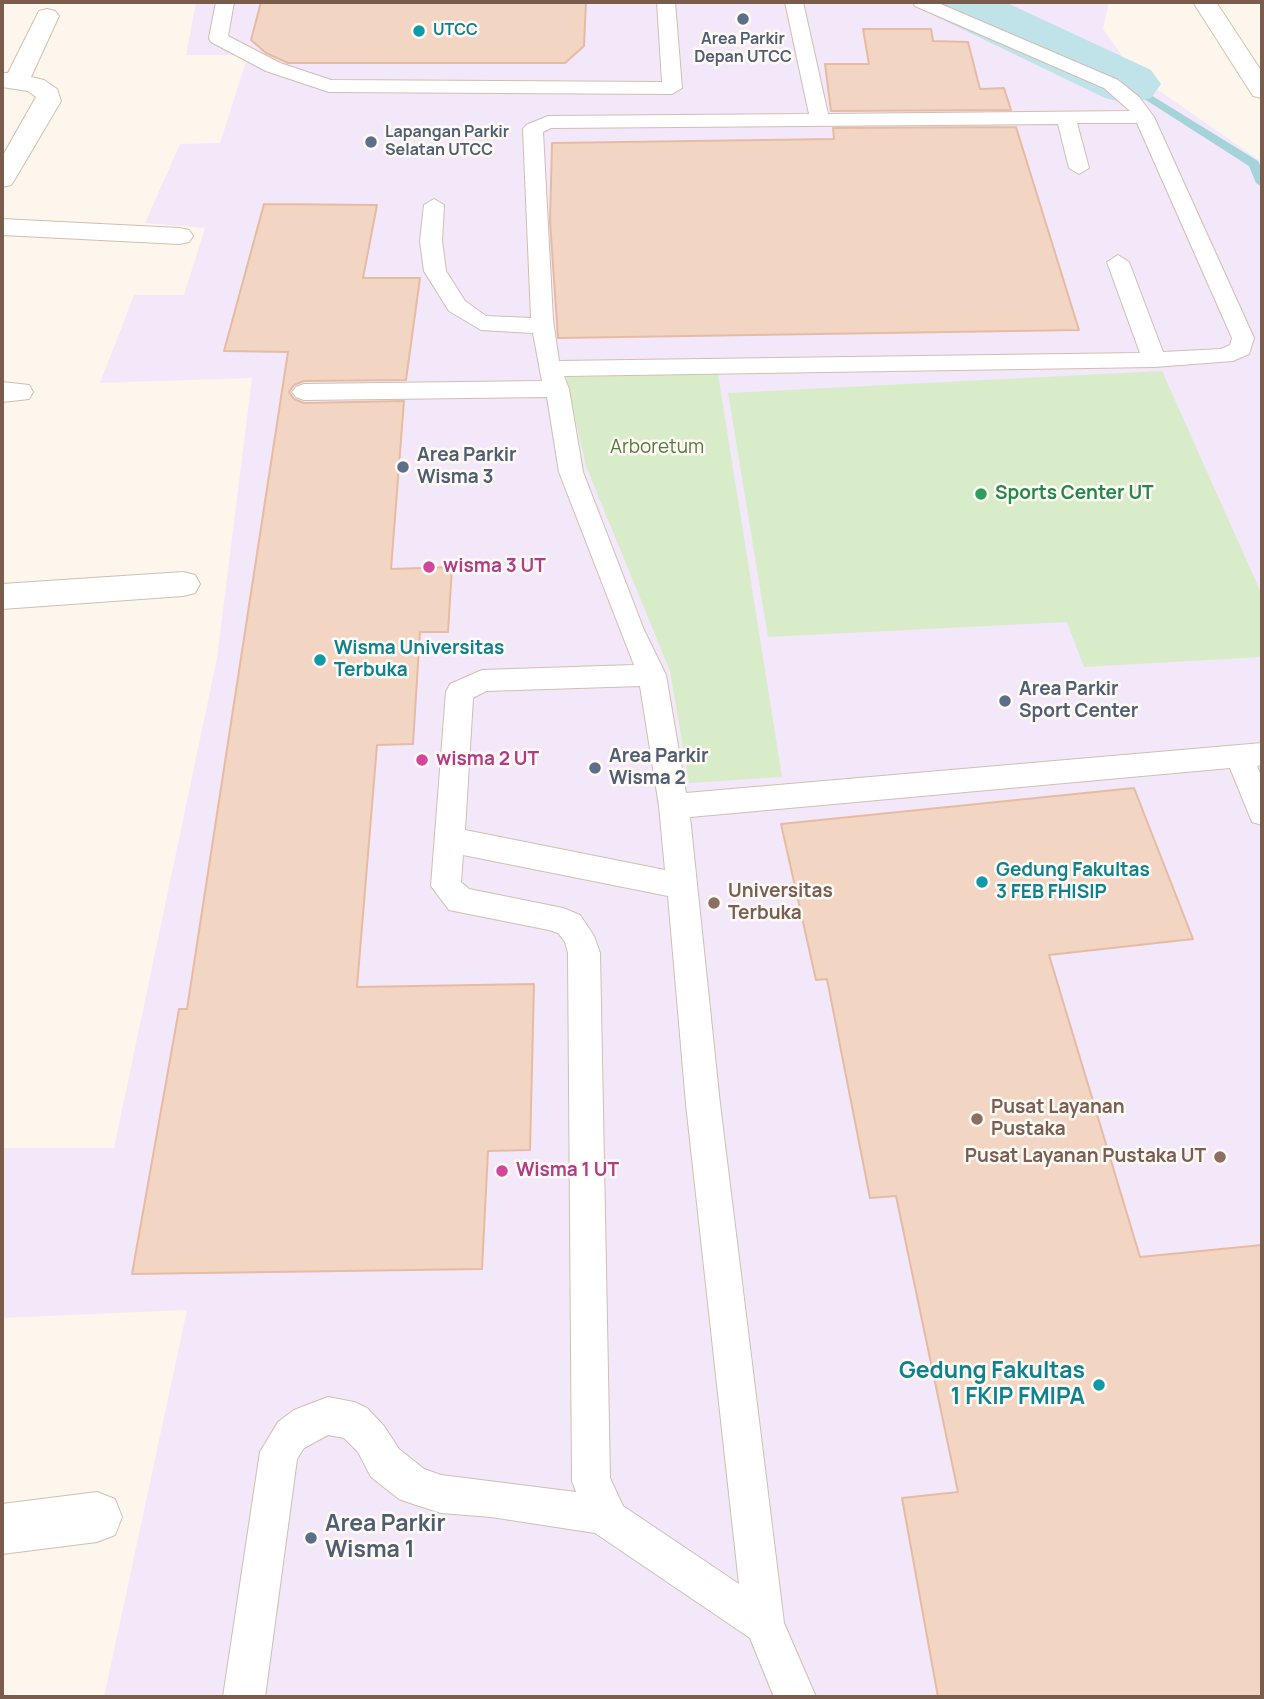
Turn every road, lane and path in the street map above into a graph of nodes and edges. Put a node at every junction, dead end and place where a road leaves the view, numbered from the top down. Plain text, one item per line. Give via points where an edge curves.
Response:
1 (225, 2) edge
2 (666, 2) edge
3 (794, 2) edge
4 (920, 2) edge
5 (1205, 2) edge
6 (47, 16) dead end
7 (9, 81) edge
8 (550, 88) junction
9 (1262, 91) edge
10 (1144, 117) junction
11 (1066, 118) junction
12 (820, 121) junction
13 (548, 122) junction
14 (1079, 168) dead end
15 (2, 179) edge
16 (435, 205) dead end
17 (2, 227) edge
18 (179, 236) dead end
19 (1118, 262) dead end
20 (543, 326) junction
21 (1252, 337) edge
22 (1154, 360) junction
23 (553, 379) junction
24 (304, 392) dead end
25 (183, 584) dead end
26 (2, 597) edge
27 (652, 675) junction
28 (1250, 754) edge
29 (674, 806) junction
30 (1262, 813) edge
31 (451, 840) junction
32 (680, 886) junction
33 (602, 1516) junction
34 (97, 1517) dead end
35 (2, 1529) edge
36 (764, 1624) junction
37 (244, 1697) edge
38 (795, 1697) edge

1 - 8 lane via 218,38 273,67 329,86
2 - 8 lane via 673,89
3 - 12 lane
4 - 10 lane via 1111,84
5 - 9 street
6 - 7 street
7 - 15 street via 44,89 48,101
8 - 13 lane
10 - 11 lane
10 - 21 lane
11 - 12 lane
11 - 14 lane
12 - 13 lane
13 - 20 lane via 533,129
16 - 20 lane via 431,240 435,271 457,306 481,323
17 - 18 street
19 - 22 lane
20 - 23 lane
21 - 22 lane via 1225,356
22 - 23 lane
23 - 24 lane
23 - 27 lane via 571,472
25 - 26 street
27 - 29 lane
27 - 31 lane via 482,681 460,692
28 - 29 lane
28 - 30 lane
29 - 32 lane
31 - 32 lane
31 - 33 lane via 446,886 451,895 460,901 569,924 584,953 591,1480 604,1507
32 - 36 lane
33 - 36 lane
33 - 37 lane via 441,1494 413,1485 385,1463 354,1422 328,1416 307,1423 290,1435 279,1452
34 - 35 street
36 - 38 lane

